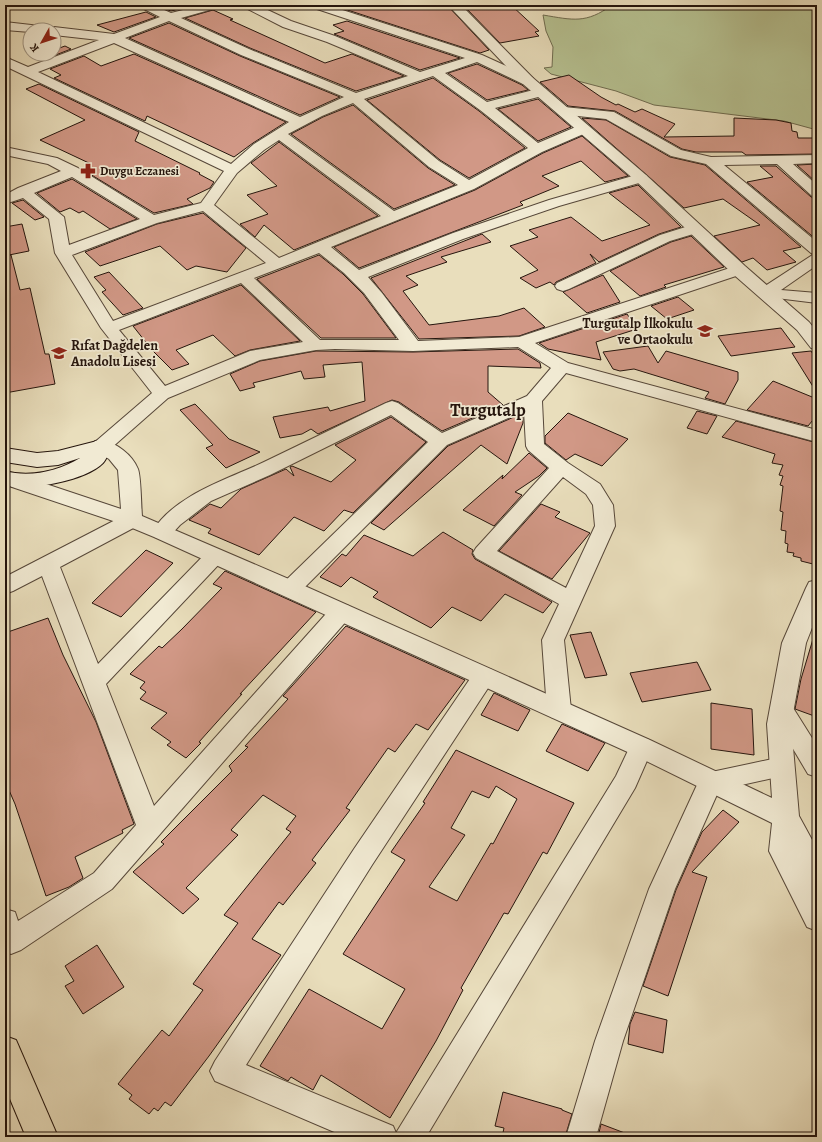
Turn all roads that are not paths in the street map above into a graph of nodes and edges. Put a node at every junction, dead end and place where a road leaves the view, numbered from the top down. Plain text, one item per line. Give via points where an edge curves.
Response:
1 (216, 5) edge
2 (248, 5) edge
3 (315, 5) edge
4 (340, 5) edge
5 (454, 5) edge
6 (148, 7) edge
7 (327, 9) junction
8 (169, 11) edge
9 (5, 26) edge
10 (22, 28) edge
11 (62, 33) edge
12 (114, 38) junction
13 (478, 58) junction
14 (5, 61) edge
15 (27, 72) junction
16 (436, 72) junction
17 (421, 77) junction
18 (528, 81) junction
19 (541, 92) junction
20 (354, 97) junction
21 (485, 107) junction
22 (564, 111) junction
23 (300, 122) junction
24 (583, 129) junction
25 (280, 134) junction
26 (537, 148) junction
27 (5, 151) edge
28 (817, 159) edge
29 (781, 160) junction
30 (711, 161) junction
31 (233, 170) junction
32 (73, 171) junction
33 (641, 178) junction
34 (469, 186) junction
35 (23, 191) junction
36 (817, 193) edge
37 (5, 200) edge
38 (206, 206) junction
39 (392, 218) junction
40 (152, 220) junction
41 (695, 229) junction
42 (321, 247) junction
43 (817, 250) edge
44 (63, 253) junction
45 (817, 258) edge
46 (277, 264) junction
47 (739, 270) junction
48 (357, 276) junction
49 (243, 277) junction
50 (563, 286) dead end
51 (765, 293) junction
52 (817, 298) edge
53 (109, 328) junction
54 (521, 342) junction
55 (817, 344) edge
56 (316, 345) junction
57 (413, 346) junction
58 (562, 367) junction
59 (162, 394) junction
60 (533, 400) junction
61 (817, 436) edge
62 (440, 441) junction
63 (102, 446) junction
64 (5, 455) edge
65 (561, 467) junction
66 (10, 480) edge
67 (132, 520) junction
68 (162, 532) junction
69 (215, 556) junction
70 (48, 564) junction
71 (5, 586) edge
72 (817, 588) edge
73 (290, 589) junction
74 (570, 600) junction
75 (341, 612) junction
76 (484, 676) junction
77 (94, 682) junction
78 (559, 710) junction
79 (782, 710) junction
80 (641, 747) junction
81 (782, 767) junction
82 (817, 768) edge
83 (711, 781) junction
84 (786, 817) junction
85 (150, 828) junction
86 (817, 875) edge
87 (817, 918) edge
88 (5, 921) edge
89 (5, 1051) edge
90 (42, 1137) edge
91 (382, 1137) edge
92 (409, 1137) edge
93 (581, 1137) edge

1 - 8 street
2 - 17 street via 287,24 331,38
3 - 7 street
4 - 7 street
5 - 18 street
6 - 8 street
7 - 13 street
8 - 12 street
8 - 20 street via 245,52
9 - 10 street
11 - 12 street
12 - 15 street
12 - 23 street
13 - 16 street
13 - 18 street
14 - 15 street
15 - 31 street
16 - 17 street
16 - 21 street
17 - 20 street
18 - 19 street
19 - 21 street
19 - 22 street
20 - 23 street
20 - 34 street via 434,164
21 - 26 street
22 - 24 street
22 - 30 street via 609,115 676,153
23 - 25 street
24 - 26 street
24 - 33 street
25 - 31 street
25 - 39 street
26 - 34 street
27 - 32 street via 52,162
28 - 29 street
29 - 30 street
29 - 36 street
30 - 43 street
31 - 38 street
32 - 35 street
32 - 40 street
33 - 41 street
33 - 48 street via 554,203 458,236
34 - 39 street
35 - 37 street
35 - 44 street via 56,217
38 - 40 street
38 - 46 street
39 - 42 street
40 - 44 street
41 - 47 street
41 - 50 street via 665,238
42 - 46 street
42 - 48 street
44 - 53 street
45 - 51 street
46 - 49 street
47 - 51 street
47 - 54 street
48 - 57 street via 376,295
49 - 53 street
49 - 56 street
51 - 52 street
51 - 55 street via 803,326
53 - 59 street
54 - 57 street
54 - 58 street
56 - 57 street
56 - 59 street via 256,355
58 - 60 street
58 - 61 street
59 - 63 street
60 - 62 street
60 - 65 street via 535,446
62 - 68 street via 392,407 204,496
62 - 73 street
63 - 64 street via 58,458 37,460
63 - 66 street via 96,458 72,472 48,478
63 - 67 street via 116,454 128,469
65 - 74 street via 593,489 603,505 605,526
65 - 74 street via 483,553
66 - 67 street
67 - 68 street
67 - 70 street
68 - 69 street
69 - 73 street
69 - 77 street
70 - 71 street
70 - 77 street
72 - 79 street via 794,643
73 - 75 street
74 - 78 street via 553,640
75 - 76 street
75 - 85 street
76 - 78 street
76 - 91 street via 225,1071
77 - 85 street
78 - 80 street
79 - 81 street via 779,724
79 - 82 street
80 - 83 street
80 - 92 street via 626,781
81 - 83 street
81 - 84 street
83 - 84 street
83 - 93 street via 662,889 609,1041
84 - 86 street
84 - 87 street via 782,851
85 - 88 street via 103,881 11,941
89 - 90 main road

